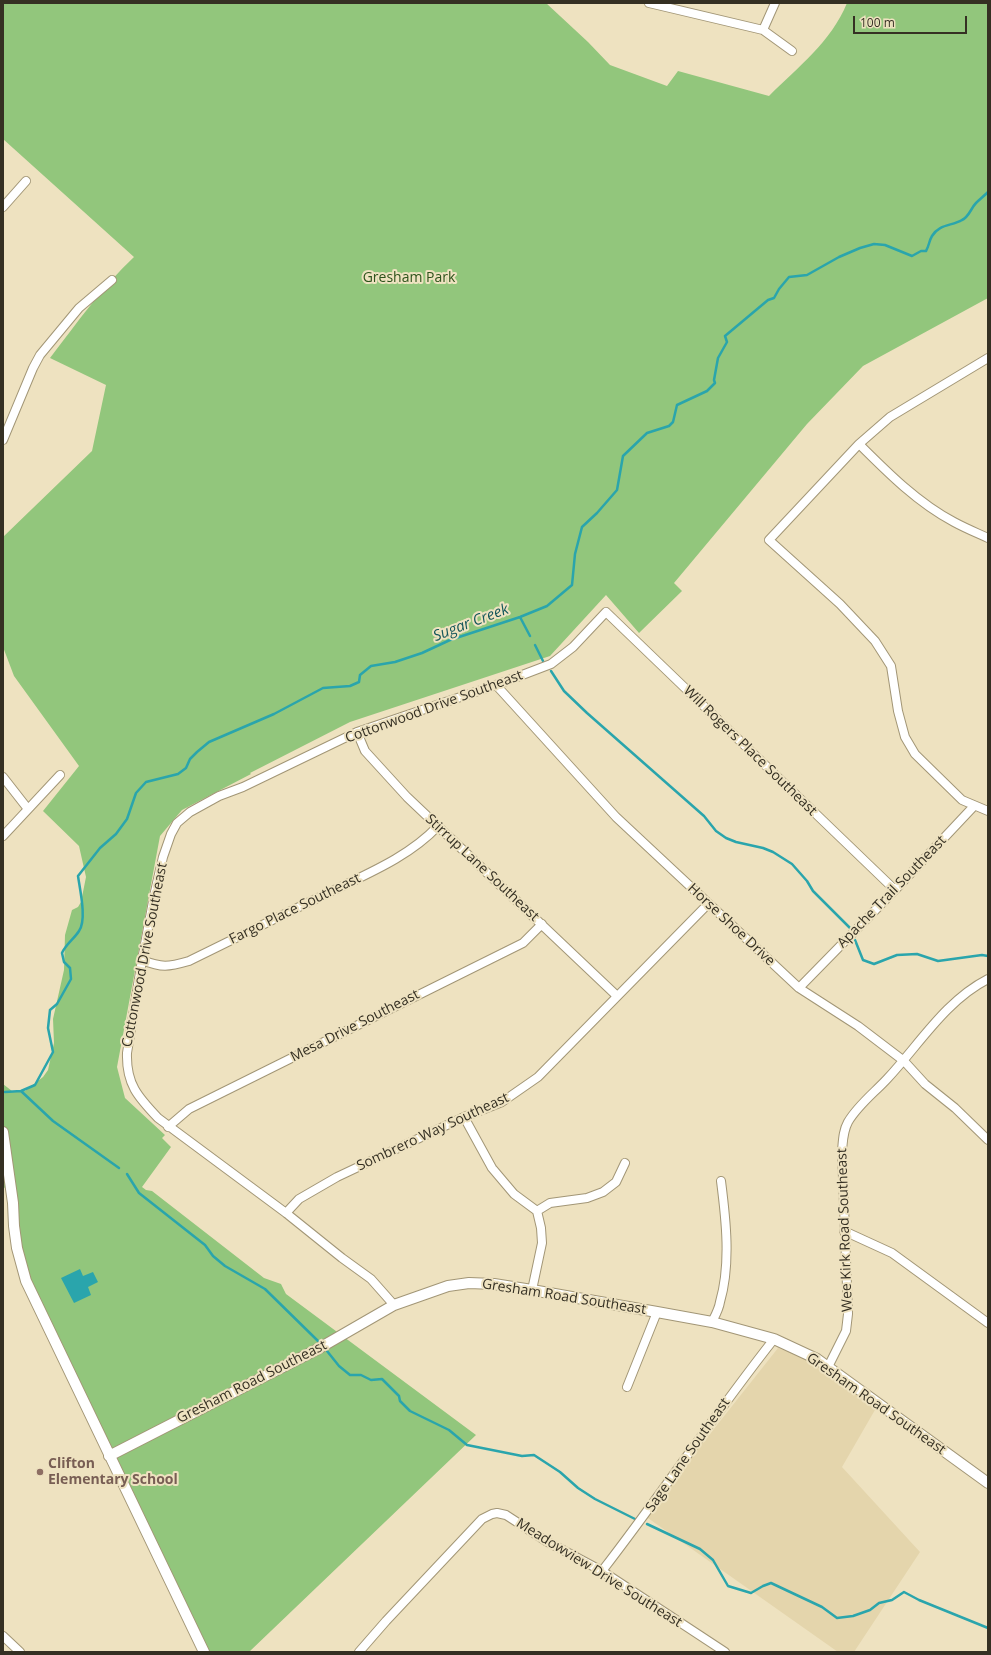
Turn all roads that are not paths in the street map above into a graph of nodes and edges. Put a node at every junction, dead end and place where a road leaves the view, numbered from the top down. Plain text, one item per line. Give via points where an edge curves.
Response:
1 (649, 3) edge
2 (775, 3) edge
3 (763, 30) junction
4 (792, 51) dead end
5 (26, 181) dead end
6 (3, 207) edge
7 (112, 280) dead end
8 (988, 358) edge
9 (3, 440) edge
10 (859, 444) junction
11 (988, 538) edge
12 (606, 612) joint
13 (496, 685) junction
14 (357, 732) junction
15 (60, 776) dead end
16 (3, 777) edge
17 (974, 806) junction
18 (28, 809) junction
19 (988, 811) edge
20 (438, 826) junction
21 (3, 836) edge
22 (895, 890) junction
23 (708, 904) junction
24 (542, 924) junction
25 (142, 960) junction
26 (988, 980) edge
27 (799, 988) junction
28 (617, 996) junction
29 (904, 1061) junction
30 (464, 1117) junction
31 (168, 1127) junction
32 (3, 1132) edge
33 (988, 1140) edge
34 (625, 1163) dead end
35 (721, 1182) dead end
36 (537, 1211) junction
37 (286, 1212) junction
38 (844, 1231) junction
39 (532, 1290) junction
40 (394, 1306) junction
41 (657, 1312) junction
42 (712, 1322) junction
43 (988, 1323) edge
44 (774, 1339) junction
45 (828, 1367) junction
46 (627, 1387) dead end
47 (109, 1456) junction
48 (988, 1483) edge
49 (602, 1571) junction
50 (3, 1636) edge
51 (20, 1652) edge
52 (204, 1652) edge
53 (359, 1652) edge
54 (725, 1652) edge

1 - 3 street
2 - 3 street
3 - 4 street
5 - 6 street
7 - 9 street via 79,308 40,355
8 - 10 street via 896,414
10 - 11 street via 904,488 954,522
10 - 17 street via 769,540 840,604 875,641 891,666 898,711 905,737 914,754 962,800
12 - 13 street, Cottonwood Drive Southeast via 574,647 552,664
12 - 22 street, Will Rogers Place Southeast
13 - 14 street, Cottonwood Drive Southeast
13 - 23 street, Horse Shoe Drive via 616,817
14 - 20 street, Stirrup Lane Southeast via 365,751 377,765
14 - 25 street, Cottonwood Drive Southeast via 219,796 190,812 177,823 163,857
15 - 18 street
16 - 18 street
17 - 19 street
17 - 22 street, Apache Trail Southeast
18 - 21 street
20 - 24 street, Stirrup Lane Southeast
20 - 25 street, Fargo Place Southeast via 420,843 372,871 188,961 161,966
22 - 27 street, Apache Trail Southeast
23 - 27 street, Horse Shoe Drive
23 - 28 street, Sombrero Way Southeast
24 - 28 street, Stirrup Lane Southeast
24 - 31 street, Mesa Drive Southeast via 523,943 189,1109
25 - 31 street, Cottonwood Drive Southeast via 126,1066 129,1079 140,1099
26 - 29 street, Wee Kirk Road Southeast via 975,986 935,1022
27 - 29 street, Horse Shoe Drive via 858,1026
28 - 30 street, Sombrero Way Southeast via 538,1078 502,1102
29 - 33 street, Horse Shoe Drive via 925,1084
29 - 38 street, Wee Kirk Road Southeast via 853,1113 843,1132
30 - 36 street via 492,1168 514,1194
30 - 37 street, Sombrero Way Southeast via 337,1177 299,1199
31 - 37 street, Cottonwood Drive Southeast
32 - 47 street via 17,1248 26,1281
34 - 36 street via 616,1182 603,1192 587,1198 550,1203
35 - 42 street via 726,1217 726,1270 720,1302
36 - 39 street via 542,1243
37 - 40 street, Cottonwood Drive Southeast via 371,1279
38 - 43 street via 892,1253
38 - 45 street, Wee Kirk Road Southeast via 848,1314 846,1331
39 - 40 street, Gresham Road Southeast via 468,1283 448,1286
39 - 41 street, Gresham Road Southeast
40 - 47 street, Gresham Road Southeast via 316,1350
41 - 42 street, Gresham Road Southeast
41 - 46 street
42 - 44 street, Gresham Road Southeast
44 - 45 street, Gresham Road Southeast via 817,1359
44 - 49 street, Sage Lane Southeast via 737,1386 641,1522
45 - 48 street, Gresham Road Southeast
47 - 52 street
49 - 53 street, Meadowview Drive Southeast via 546,1541 506,1515 492,1514 482,1519
49 - 54 street, Meadowview Drive Southeast
50 - 51 street

